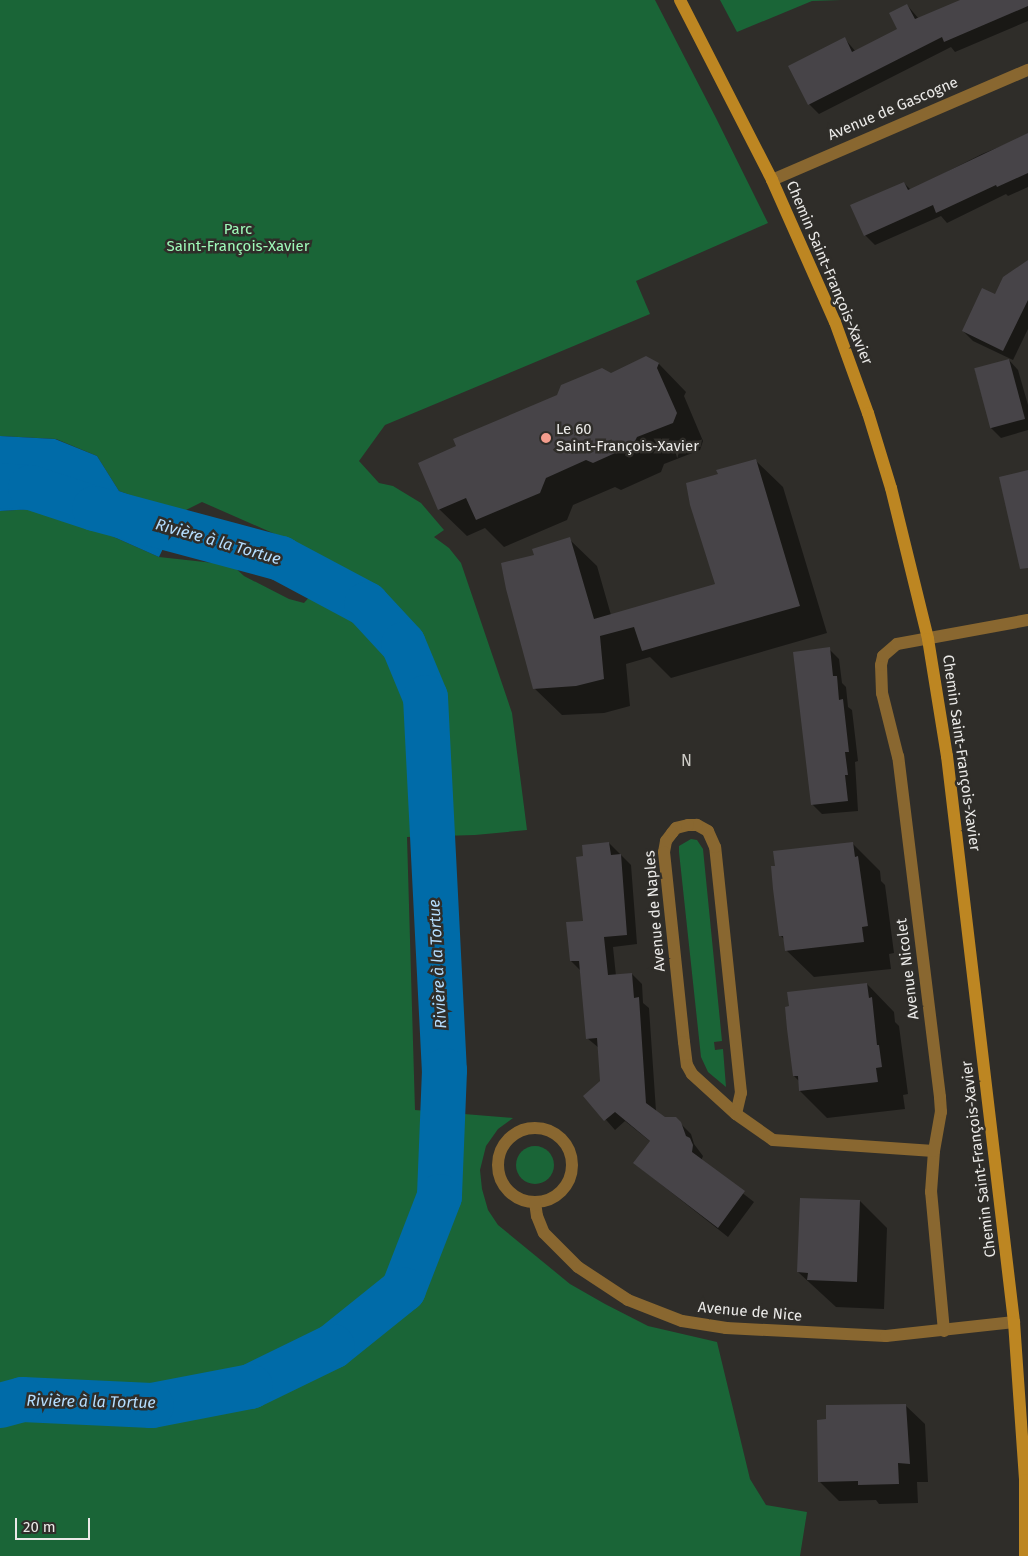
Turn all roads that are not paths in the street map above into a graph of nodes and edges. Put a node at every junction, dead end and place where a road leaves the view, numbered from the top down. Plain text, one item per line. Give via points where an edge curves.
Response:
1 (680, 0) edge
2 (1028, 70) edge
3 (772, 180) junction
4 (1028, 620) edge
5 (928, 639) junction
6 (736, 1114) junction
7 (934, 1151) junction
8 (535, 1202) junction
9 (1014, 1322) junction
10 (944, 1331) junction
11 (1025, 1556) edge

1 - 3 street, Chemin Saint-François-Xavier
2 - 3 street, Avenue de Gascogne
3 - 5 street, Chemin Saint-François-Xavier via 835,322 868,414 891,488
4 - 5 street
5 - 7 street, Avenue Nicolet via 897,644 888,650 883,656 880,677 898,757 940,1097 941,1112
5 - 9 street, Chemin Saint-François-Xavier via 947,756
6 - 6 street, Avenue de Naples via 741,1093 715,847 708,831 688,825 676,828 666,841 664,852 686,1059 698,1082
6 - 7 street, Avenue de Naples via 760,1133 777,1141
7 - 10 street, Avenue Nicolet via 932,1210
8 - 8 street via 560,1192 567,1182 572,1163 568,1147 559,1137 534,1128 517,1132 508,1140 501,1149 498,1166 502,1183 510,1192
8 - 10 street, Avenue de Nice via 544,1233 578,1267 628,1300 676,1319 715,1327 824,1334 886,1336
9 - 10 street, Avenue de Nice
9 - 11 street, Chemin Saint-François-Xavier via 1025,1472

